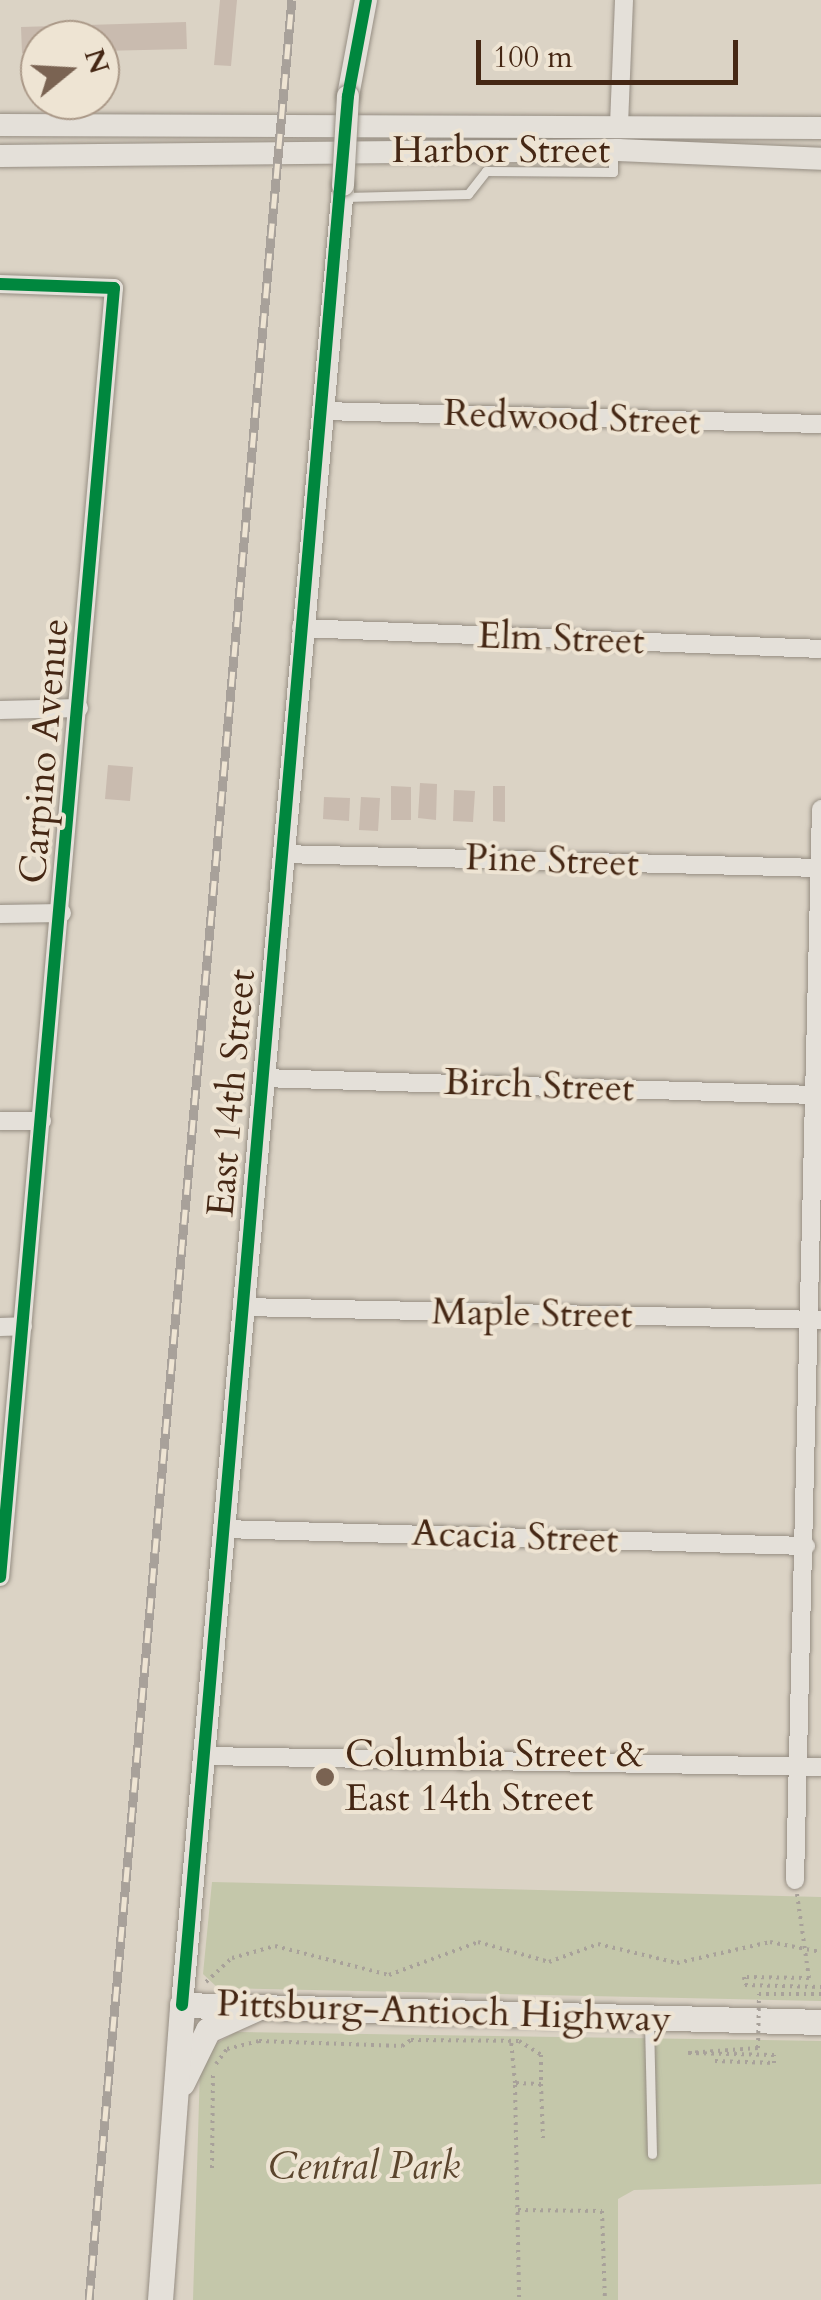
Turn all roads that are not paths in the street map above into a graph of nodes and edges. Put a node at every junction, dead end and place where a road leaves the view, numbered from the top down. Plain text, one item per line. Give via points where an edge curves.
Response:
1 (366, 0) edge
2 (624, 0) edge
3 (0, 125) edge
4 (619, 125) junction
5 (821, 128) edge
6 (614, 150) junction
7 (0, 156) edge
8 (821, 158) edge
9 (342, 191) junction
10 (0, 284) edge
11 (322, 411) junction
12 (821, 424) edge
13 (301, 628) junction
14 (821, 649) edge
15 (78, 708) junction
16 (0, 710) edge
17 (821, 809) edge
18 (282, 854) junction
19 (820, 868) edge
20 (62, 913) junction
21 (0, 914) edge
22 (262, 1078) junction
23 (815, 1095) junction
24 (0, 1121) edge
25 (42, 1121) junction
26 (244, 1307) junction
27 (816, 1320) edge
28 (0, 1326) edge
29 (23, 1326) junction
30 (223, 1529) junction
31 (806, 1546) junction
32 (0, 1577) edge
33 (204, 1756) junction
34 (800, 1767) junction
35 (821, 1767) edge
36 (795, 1880) road end
37 (182, 2005) junction
38 (262, 2006) junction
39 (650, 2018) junction
40 (821, 2022) edge
41 (175, 2096) junction
42 (652, 2154) dead end
43 (160, 2300) edge

1 - 9 street, East 14th Street, bridge via 348,96
2 - 4 street
3 - 4 street, Harbor Street
4 - 5 street, Harbor Street
6 - 7 street, Harbor Street
6 - 8 street, Harbor Street
6 - 9 lane via 613,172 486,171 468,194
9 - 11 street, East 14th Street
10 - 15 street, Carpino Avenue via 114,288
11 - 12 street, Redwood Street
11 - 13 street, East 14th Street
13 - 14 street, Elm Street
13 - 18 street, East 14th Street
15 - 16 street
15 - 20 street, Carpino Avenue
17 - 19 street
18 - 19 street, Pine Street
18 - 22 street, East 14th Street
19 - 23 street
20 - 21 street
20 - 25 street, Carpino Avenue
22 - 23 street, Birch Street
22 - 26 street, East 14th Street
23 - 27 street
24 - 25 street
25 - 29 street, Carpino Avenue
26 - 27 street, Maple Street
26 - 30 street, East 14th Street
27 - 31 street
28 - 29 street
29 - 32 street, Carpino Avenue
30 - 31 street, Acacia Street
30 - 33 street, East 14th Street
31 - 34 street
33 - 34 street
33 - 37 street, East 14th Street
34 - 35 street
34 - 36 street
37 - 38 main road, Pittsburg-Antioch Highway
37 - 41 main road, Pittsburg-Antioch Highway
38 - 39 main road, Pittsburg-Antioch Highway
38 - 41 main road via 208,2030
39 - 40 main road, Pittsburg-Antioch Highway
39 - 42 lane
41 - 43 main road, Pittsburg-Antioch Highway

